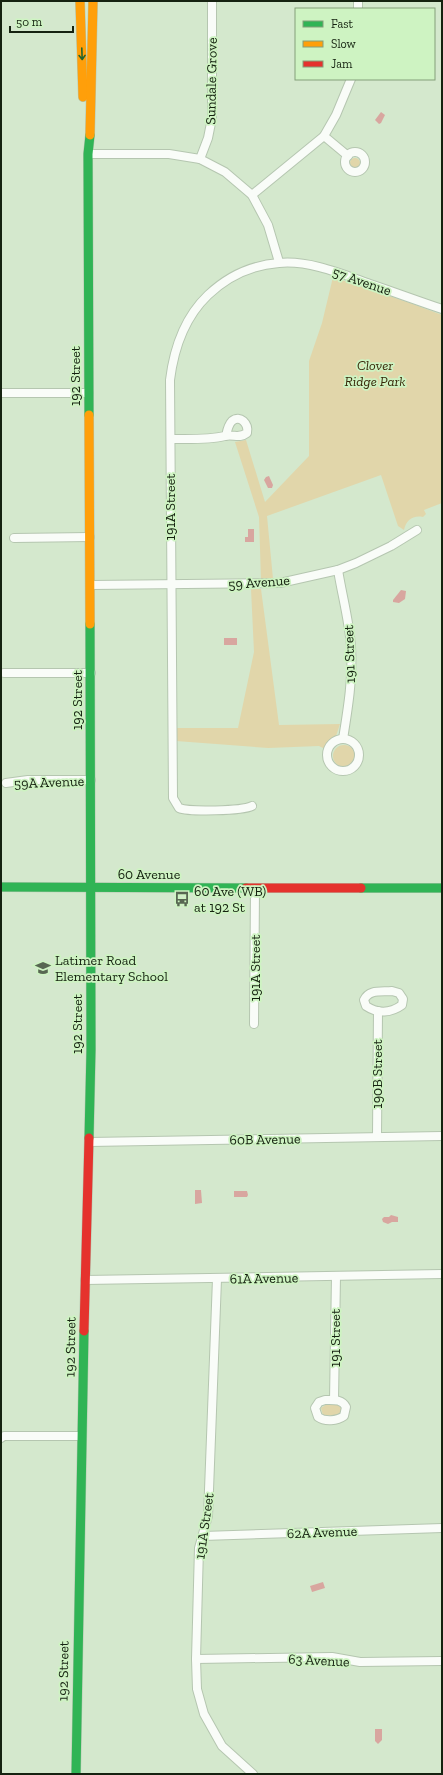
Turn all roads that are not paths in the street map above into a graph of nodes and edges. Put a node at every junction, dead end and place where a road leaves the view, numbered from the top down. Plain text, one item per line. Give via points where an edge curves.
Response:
1 (80, 1) edge
2 (93, 1) edge
3 (212, 1) edge
4 (351, 80) edge
5 (324, 136) junction
6 (88, 154) junction
7 (348, 156) dead end
8 (200, 159) junction
9 (252, 195) junction
10 (279, 262) junction
11 (442, 309) edge
12 (1, 393) edge
13 (90, 393) junction
14 (226, 436) dead end
15 (171, 439) junction
16 (417, 530) dead end
17 (90, 537) junction
18 (14, 538) dead end
19 (338, 570) junction
20 (90, 585) junction
21 (170, 585) junction
22 (4, 673) dead end
23 (91, 673) junction
24 (344, 739) junction
25 (91, 780) junction
26 (6, 783) dead end
27 (252, 806) dead end
28 (1, 888) edge
29 (92, 888) junction
30 (255, 888) junction
31 (442, 888) edge
32 (378, 1011) dead end
33 (254, 1024) dead end
34 (442, 1136) edge
35 (377, 1137) junction
36 (89, 1142) junction
37 (442, 1274) edge
38 (336, 1276) junction
39 (217, 1279) junction
40 (85, 1280) junction
41 (334, 1400) dead end
42 (81, 1436) junction
43 (1, 1438) edge
44 (442, 1528) edge
45 (203, 1536) junction
46 (196, 1659) junction
47 (442, 1661) edge
48 (76, 1774) edge
49 (254, 1774) edge

1 -> 6 main road, 192 Street via 84,124
2 - 6 main road, 192 Street
3 - 8 street, Sundale Grove via 212,118
4 - 5 street
5 - 7 street
5 - 9 street
6 - 8 street via 169,154
6 - 13 main road, 192 Street
8 - 9 street via 225,172
9 - 10 street via 268,225
10 - 11 street, 57 Avenue via 332,271
10 - 15 street, 191A Street via 244,272 226,281 205,298 191,316 177,347 171,370
12 - 13 street
13 - 17 main road, 192 Street
14 - 15 street via 217,439
15 - 21 street, 191A Street
16 - 19 street, 59 Avenue via 372,556
17 - 18 street
17 - 20 main road, 192 Street
19 - 21 street, 59 Avenue via 280,583
19 - 24 street, 191 Street via 351,646 350,688
20 - 21 street, 59 Avenue
20 - 23 main road, 192 Street
21 - 27 street, 191A Street via 173,798 179,808 188,810 242,810
22 - 23 street
23 - 25 main road, 192 Street
24 - 24 street via 332,744 327,753 329,764 343,772 354,768 360,753 352,742
25 - 26 street, 59A Avenue via 28,780
25 - 29 main road, 192 Street
28 - 29 main road, 60 Avenue
29 - 30 main road, 60 Avenue
29 - 36 main road, 192 Street
30 - 31 main road, 60 Avenue
30 - 33 street, 191A Street
32 - 35 street, 190B Street
34 - 35 street, 60B Avenue
35 - 36 street, 60B Avenue
36 - 40 main road, 192 Street
37 - 38 street, 61A Avenue
38 - 39 street, 61A Avenue
38 - 41 street, 191 Street
39 - 40 street, 61A Avenue
39 - 45 street, 191A Street via 208,1516
40 - 42 main road, 192 Street
42 - 43 street
42 - 48 main road, 192 Street
44 - 45 street, 62A Avenue
45 - 46 street, 191A Street via 199,1548
46 - 47 street, 63 Avenue via 332,1657 360,1662
46 - 49 street, 191A Street via 197,1689 204,1714 222,1746

